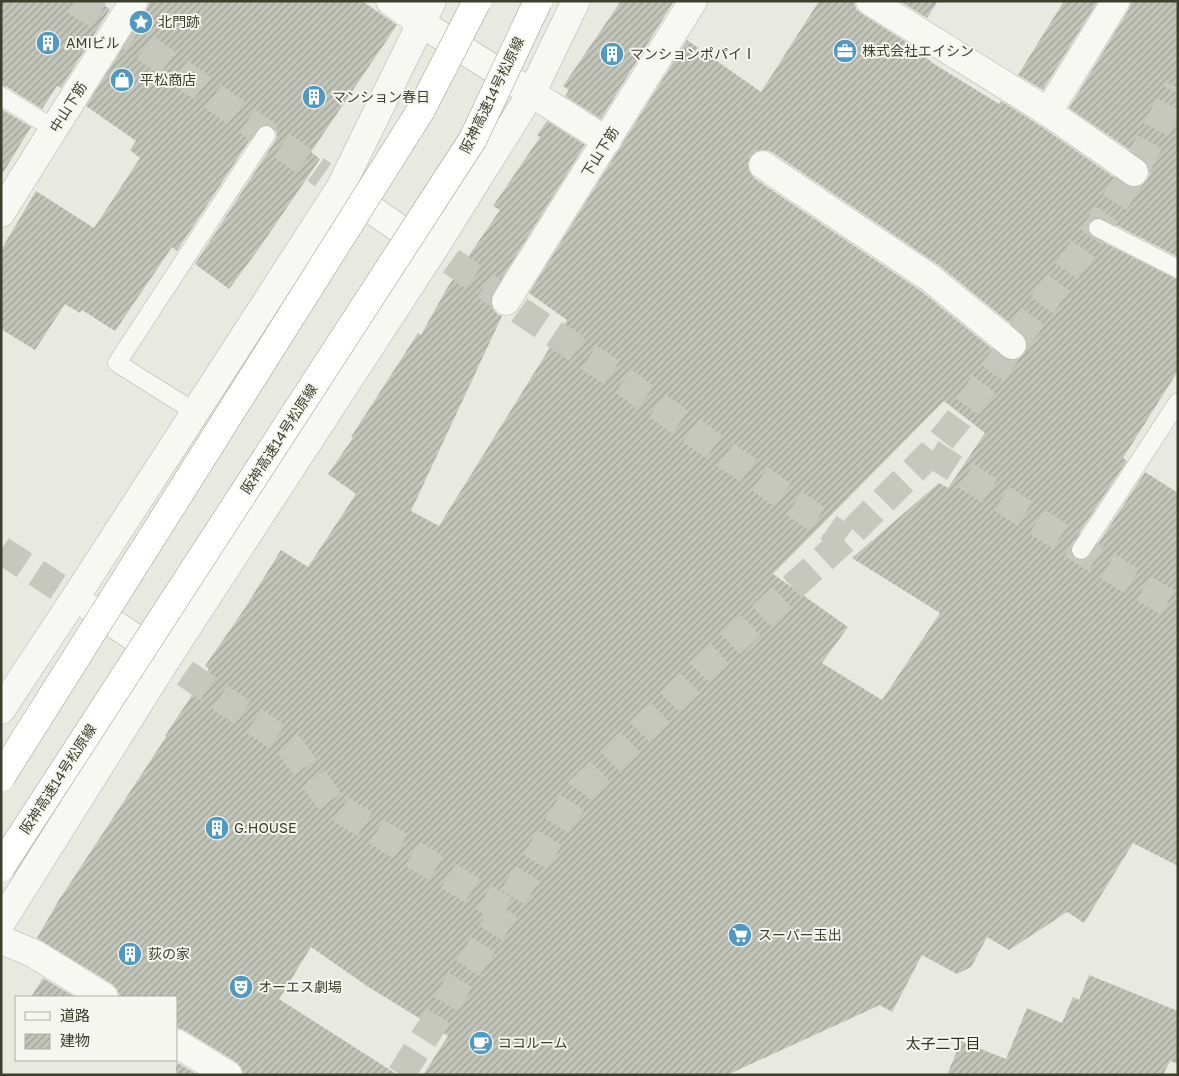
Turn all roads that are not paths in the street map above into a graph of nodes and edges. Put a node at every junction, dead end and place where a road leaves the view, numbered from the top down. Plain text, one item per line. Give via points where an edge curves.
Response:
1 (134, 1) edge
2 (390, 1) edge
3 (478, 1) edge
4 (538, 1) edge
5 (576, 1) edge
6 (693, 1) edge
7 (870, 1) edge
8 (1116, 1) edge
9 (427, 12) edge
10 (532, 92) junction
11 (1, 96) edge
12 (1048, 112) junction
13 (54, 129) junction
14 (266, 135) dead end
15 (607, 141) junction
16 (763, 165) dead end
17 (1134, 172) dead end
18 (355, 198) dead end
19 (1, 213) edge
20 (1098, 228) dead end
21 (417, 241) dead end
22 (1178, 269) edge
23 (506, 301) dead end
24 (1012, 345) dead end
25 (1178, 402) edge
26 (195, 412) junction
27 (1081, 550) dead end
28 (92, 609) dead end
29 (154, 650) dead end
30 (1, 710) edge
31 (1, 776) edge
32 (1, 867) edge
33 (1, 923) edge
34 (1, 940) edge
35 (102, 996) edge
36 (178, 1043) edge
37 (228, 1075) edge

1 - 13 street, 中山下筋
2 - 9 street
3 - 31 highway, bridge via 421,110
4 - 32 highway, 阪神高速14号松原線, bridge via 473,138
5 - 10 street
6 - 15 street, 下山下筋
7 - 12 street
8 - 12 street
9 - 10 street
9 - 26 street via 340,188
10 - 15 street
10 - 33 street via 166,660
11 - 13 lane
12 - 17 street
13 - 19 street, 中山下筋
14 - 26 lane via 117,363
15 - 23 street, 下山下筋
16 - 24 street via 930,278
18 - 21 street
20 - 22 lane
25 - 27 lane
26 - 30 street
28 - 29 street
34 - 35 street via 33,953
36 - 37 street

